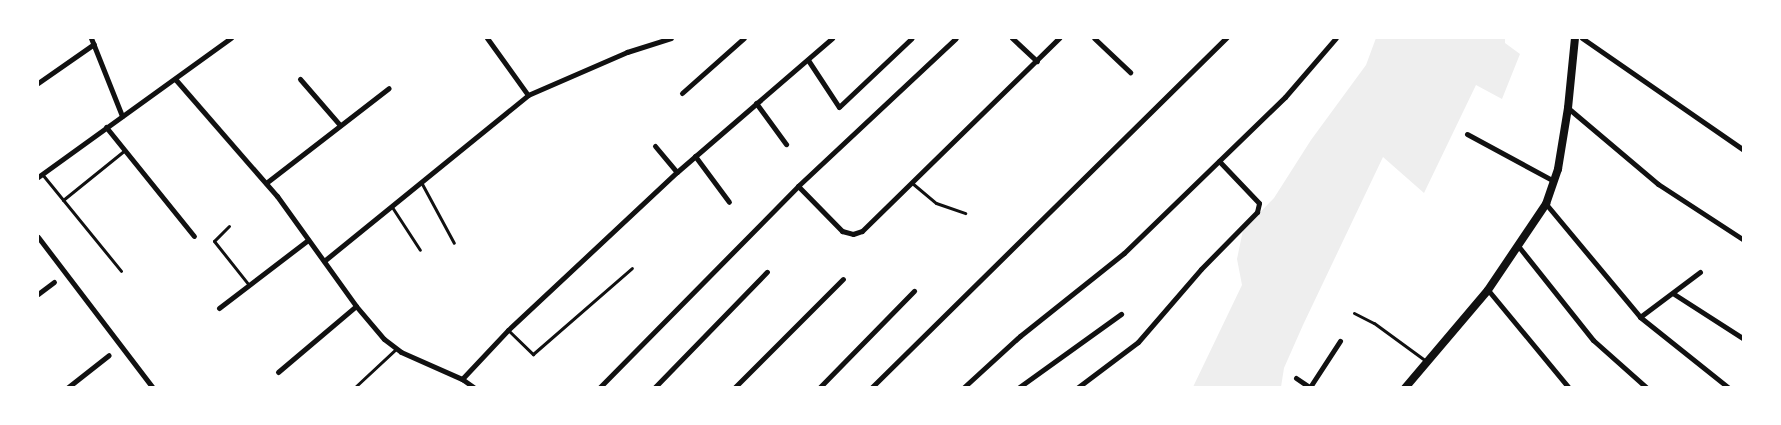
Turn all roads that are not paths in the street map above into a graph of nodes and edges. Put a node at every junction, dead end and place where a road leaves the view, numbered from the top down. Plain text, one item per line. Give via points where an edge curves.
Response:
1 (91, 38) edge
2 (231, 38) edge
3 (487, 38) edge
4 (671, 38) edge
5 (744, 38) edge
6 (832, 38) edge
7 (912, 38) edge
8 (956, 38) edge
9 (1012, 38) edge
10 (1059, 38) edge
11 (1094, 38) edge
12 (1226, 38) edge
13 (1336, 38) edge
14 (1574, 38) edge
15 (1582, 38) edge
16 (94, 44) junction
17 (808, 60) junction
18 (1037, 61) junction
19 (1130, 72) dead end
20 (300, 79) dead end
21 (176, 80) junction
22 (38, 83) edge
23 (389, 88) dead end
24 (682, 93) dead end
25 (528, 95) junction
26 (756, 103) junction
27 (1568, 108) junction
28 (122, 116) junction
29 (340, 125) junction
30 (106, 126) junction
31 (1467, 134) dead end
32 (786, 144) dead end
33 (655, 146) dead end
34 (125, 150) junction
35 (1744, 150) edge
36 (695, 156) junction
37 (1219, 161) junction
38 (677, 172) junction
39 (40, 175) edge
40 (421, 181) junction
41 (1554, 181) junction
42 (266, 183) junction
43 (912, 183) junction
44 (798, 186) junction
45 (63, 200) junction
46 (729, 202) dead end
47 (1546, 204) junction
48 (392, 206) junction
49 (965, 213) dead end
50 (229, 226) dead end
51 (194, 236) dead end
52 (38, 237) edge
53 (308, 240) junction
54 (1744, 240) edge
55 (454, 242) dead end
56 (1519, 247) junction
57 (420, 250) dead end
58 (324, 261) junction
59 (632, 268) dead end
60 (121, 271) dead end
61 (767, 272) dead end
62 (1700, 272) dead end
63 (843, 279) dead end
64 (54, 282) dead end
65 (249, 285) junction
66 (1488, 290) junction
67 (914, 291) dead end
68 (38, 294) edge
69 (1674, 294) junction
70 (356, 306) junction
71 (219, 308) dead end
72 (1354, 313) dead end
73 (1121, 314) dead end
74 (1640, 316) junction
75 (508, 330) junction
76 (1744, 339) edge
77 (1340, 341) dead end
78 (396, 349) junction
79 (109, 355) dead end
80 (1427, 361) junction
81 (278, 372) dead end
82 (1296, 378) dead end
83 (462, 379) junction
84 (1407, 384) edge
85 (1311, 387) edge
86 (67, 388) edge
87 (153, 388) edge
88 (354, 388) edge
89 (475, 388) edge
90 (600, 388) edge
91 (654, 388) edge
92 (734, 388) edge
93 (819, 388) edge
94 (871, 388) edge
95 (963, 388) edge
96 (1018, 388) edge
97 (1077, 388) edge
98 (1415, 388) edge
99 (1569, 388) edge
100 (1646, 388) edge
101 (1728, 388) edge

1 - 16 street
2 - 21 street
3 - 25 street
4 - 25 street via 627,52
5 - 24 street
6 - 17 street
7 - 17 street via 841,106 835,105
8 - 44 street
9 - 18 street
10 - 18 street
11 - 19 street
12 - 94 street
13 - 37 street via 1285,98
14 - 27 street
15 - 35 street
16 - 22 street
16 - 28 street
17 - 26 street
18 - 43 street
20 - 29 street
21 - 28 street
21 - 42 street
23 - 29 street
25 - 40 street
26 - 32 street
26 - 36 street
27 - 41 street
27 - 54 street via 1658,184
28 - 30 street
29 - 42 street
30 - 34 street
30 - 39 street
31 - 41 street
33 - 38 street
34 - 45 lane
34 - 51 street
36 - 38 street
36 - 46 street
37 - 95 street via 1124,254 1020,336
37 - 97 street via 1259,202 1253,217 1201,269 1138,342
38 - 75 street
39 - 45 lane
40 - 48 street
40 - 55 lane
41 - 47 street
42 - 53 street
43 - 44 street via 862,231 853,234 842,231
43 - 49 lane via 936,203
44 - 90 street
45 - 60 lane
47 - 56 street
47 - 74 street
48 - 57 lane
48 - 58 street
50 - 65 lane via 214,241
52 - 87 street
53 - 58 street
53 - 65 street
56 - 66 street
56 - 100 street via 1593,340
58 - 70 street
59 - 75 lane via 531,354
61 - 91 street
62 - 69 street
63 - 92 street
64 - 68 street
65 - 71 street
66 - 80 street
66 - 99 street
67 - 93 street
69 - 74 street
69 - 76 street
70 - 78 street
70 - 81 street
72 - 80 lane
73 - 96 street
74 - 101 street
75 - 83 street
77 - 85 street
78 - 83 street
78 - 88 lane
79 - 86 street
80 - 84 street
82 - 85 street
83 - 89 street
84 - 98 lane

